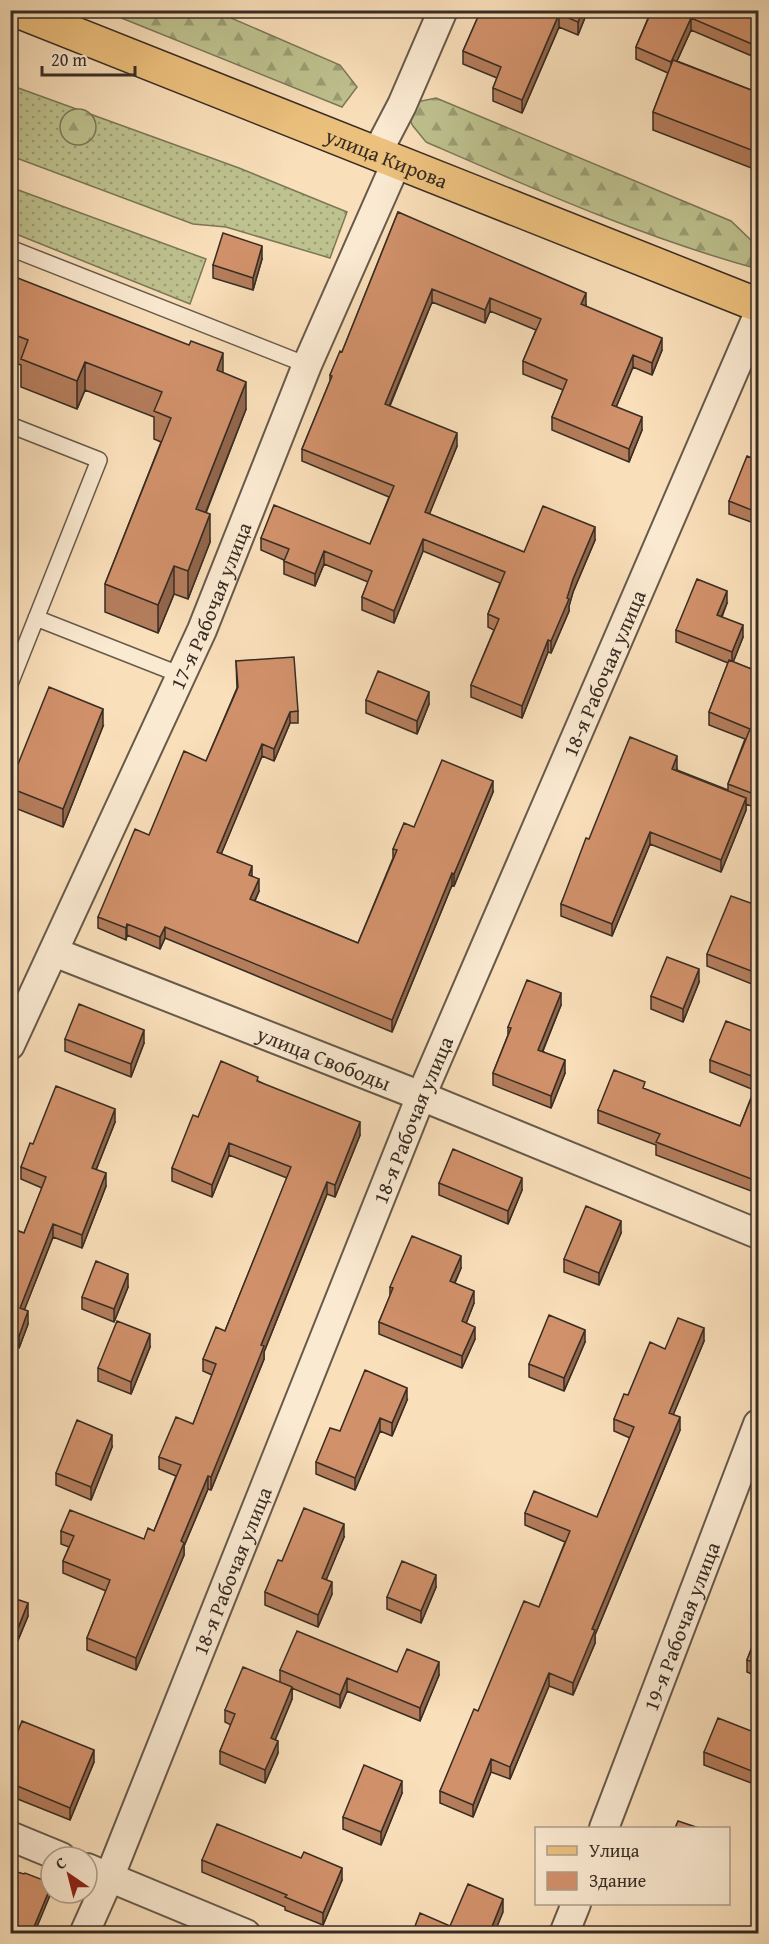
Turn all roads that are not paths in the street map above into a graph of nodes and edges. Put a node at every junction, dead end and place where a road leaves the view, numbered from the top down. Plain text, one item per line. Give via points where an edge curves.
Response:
1 (15, 10) edge
2 (443, 10) edge
3 (386, 157) junction
4 (10, 248) edge
5 (759, 305) edge
6 (759, 315) edge
7 (308, 364) junction
8 (10, 425) edge
9 (36, 618) junction
10 (181, 675) junction
11 (10, 684) edge
12 (54, 952) junction
13 (13, 1032) edge
14 (421, 1096) junction
15 (759, 1234) edge
16 (759, 1424) edge
17 (604, 1827) edge
18 (10, 1836) edge
19 (39, 1848) edge
20 (99, 1871) edge
21 (99, 1873) edge
22 (91, 1905) edge
23 (576, 1905) edge
24 (84, 1934) edge
25 (246, 1934) edge
26 (564, 1934) edge

1 - 3 main road, улица Кирова
2 - 3 street, 17-я Рабочая улица via 402,105
3 - 5 main road, улица Кирова
3 - 7 street, 17-я Рабочая улица
4 - 7 lane
6 - 14 street, 18-я Рабочая улица
7 - 10 street, 17-я Рабочая улица
8 - 9 lane via 99,460
9 - 10 lane
9 - 11 lane
10 - 12 street, 17-я Рабочая улица
12 - 13 street, 17-я Рабочая улица
12 - 14 street, улица Свободы
14 - 15 street, улица Свободы
14 - 20 street, 18-я Рабочая улица
16 - 17 street, 19-я Рабочая улица
18 - 19 street
21 - 25 street
22 - 24 street, 18-я Рабочая улица
23 - 26 street

